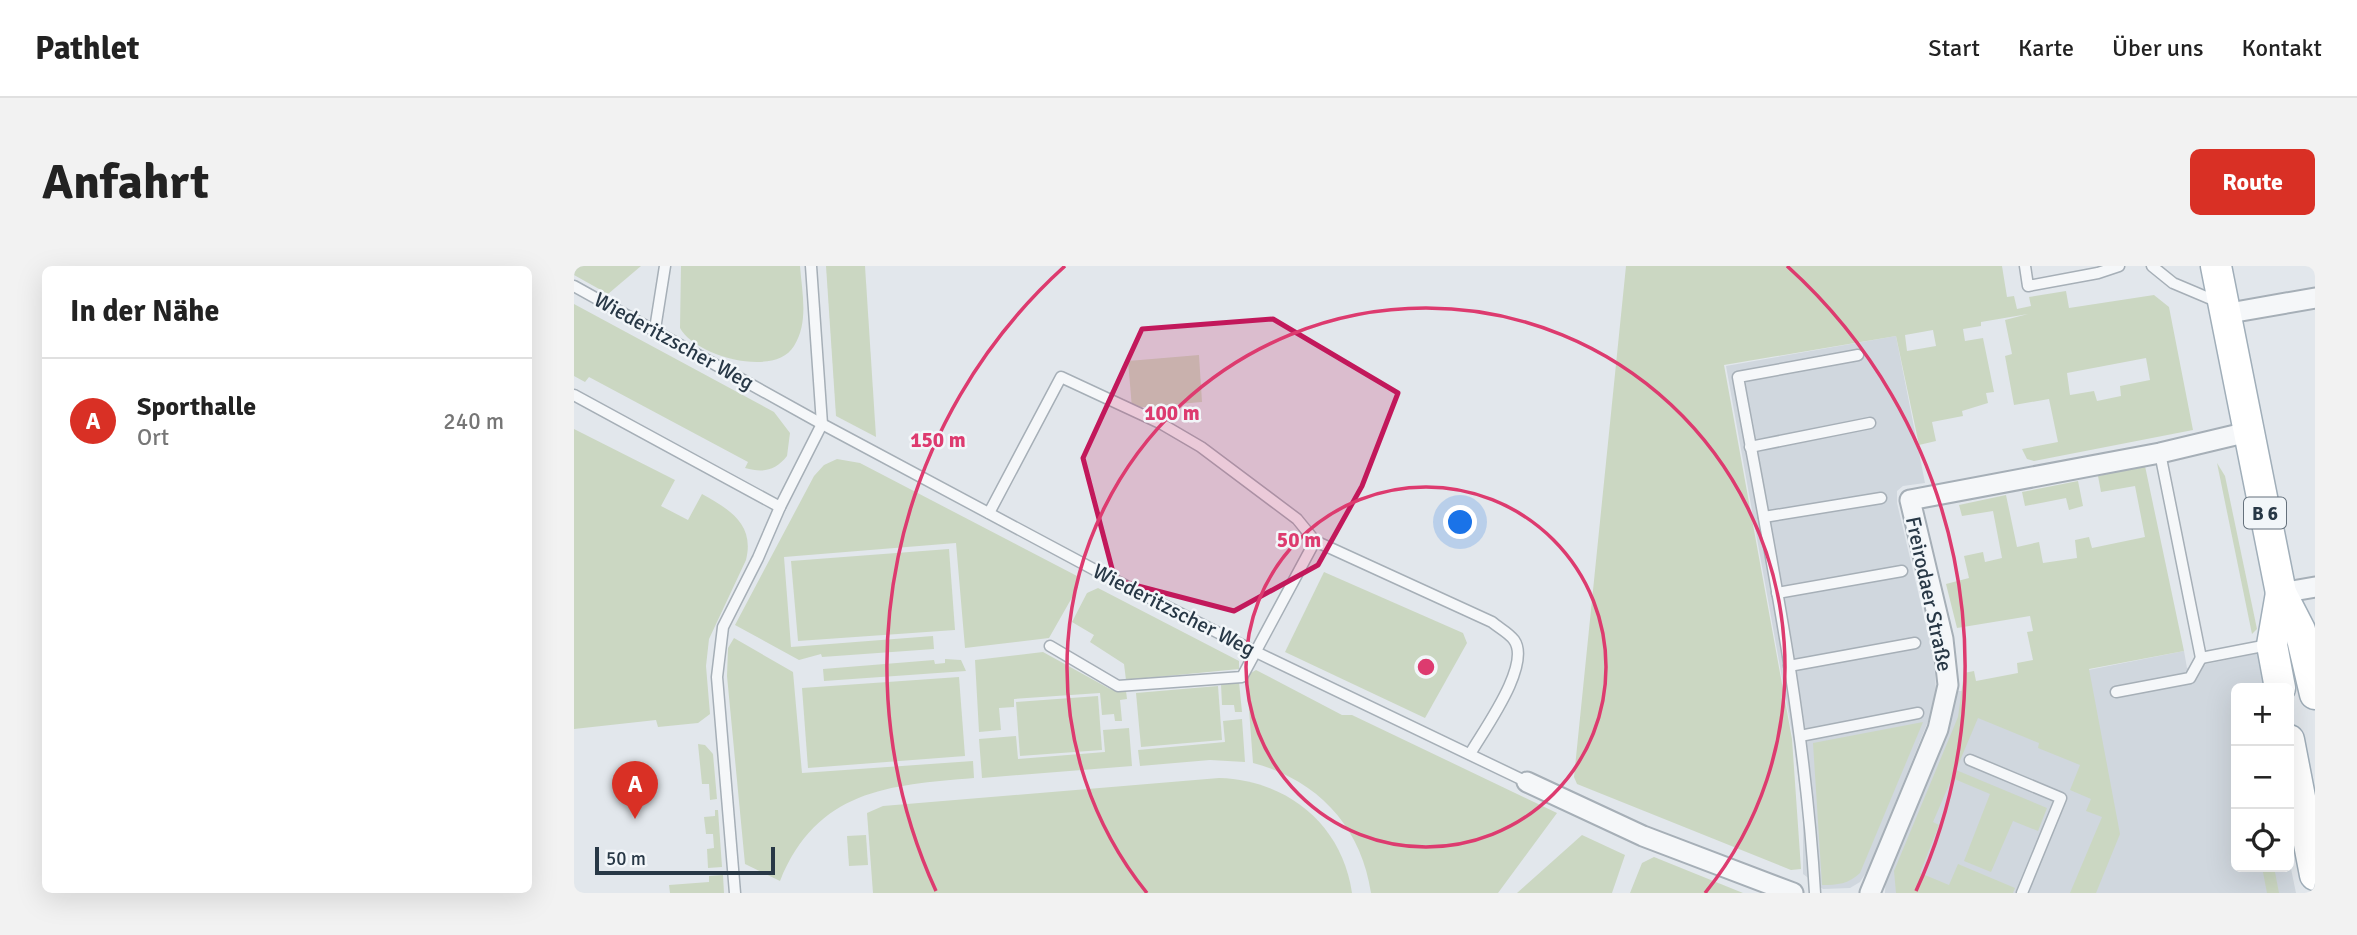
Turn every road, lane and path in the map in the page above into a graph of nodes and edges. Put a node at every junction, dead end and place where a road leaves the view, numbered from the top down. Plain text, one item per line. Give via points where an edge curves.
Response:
1 (665, 266) edge
2 (811, 266) edge
3 (2025, 266) edge
4 (2119, 266) edge
5 (2152, 266) edge
6 (2216, 266) edge
7 (574, 286) edge
8 (2315, 298) edge
9 (2223, 309) junction
10 (655, 329) junction
11 (1858, 355) dead end
12 (574, 395) edge
13 (1870, 424) dead end
14 (822, 425) junction
15 (2248, 432) junction
16 (1750, 447) junction
17 (2160, 453) junction
18 (1881, 498) dead end
19 (780, 507) junction
20 (989, 513) junction
21 (1764, 517) junction
22 (1315, 541) junction
23 (1902, 571) dead end
24 (2315, 587) edge
25 (1777, 593) junction
26 (2281, 593) junction
27 (1916, 643) dead end
28 (2272, 645) junction
29 (1050, 646) dead end
30 (1256, 652) junction
31 (2201, 658) junction
32 (1789, 666) junction
33 (2279, 683) edge
34 (2116, 692) dead end
35 (2315, 694) edge
36 (1918, 713) dead end
37 (1800, 736) junction
38 (2290, 746) edge
39 (1469, 754) junction
40 (1969, 760) dead end
41 (1527, 782) joint
42 (2315, 875) edge
43 (735, 893) edge
44 (1793, 893) edge
45 (1815, 893) edge
46 (1870, 893) edge
47 (2022, 893) edge

1 - 10 lane
2 - 14 lane
3 - 4 lane via 2028,286
5 - 9 lane via 2173,283
6 - 9 main road, B 6
7 - 10 lane, Wiederitzscher Weg
8 - 9 street
9 - 15 main road, B 6
10 - 14 lane, Wiederitzscher Weg
11 - 16 lane via 1738,377
12 - 19 lane
13 - 16 lane
14 - 19 lane
14 - 20 lane, Wiederitzscher Weg
15 - 17 street, Freirodaer Straße
15 - 26 main road, B 6
16 - 21 lane
17 - 31 lane
17 - 46 street, Freirodaer Straße via 1910,500 1943,639 1948,685 1938,729
18 - 21 lane
19 - 43 lane via 723,627 718,651
20 - 22 lane via 1061,377 1201,447 1297,519
20 - 30 lane, Wiederitzscher Weg
21 - 25 lane
22 - 30 lane
22 - 39 lane via 1492,622 1514,641 1519,657 1515,675
23 - 25 lane
24 - 26 street
25 - 32 lane
26 - 28 main road, B 6
26 - 35 main road, B 6 via 2300,630
27 - 32 lane
28 - 31 lane
28 - 33 main road, B 6
29 - 30 lane via 1118,686 1242,677
30 - 39 lane, Wiederitzscher Weg
31 - 34 lane via 2190,678
32 - 37 lane
36 - 37 lane
37 - 45 lane
38 - 42 main road
39 - 41 lane, Wiederitzscher Weg
40 - 47 lane via 2061,798
41 - 44 street, Wiederitzscher Weg via 1643,836

